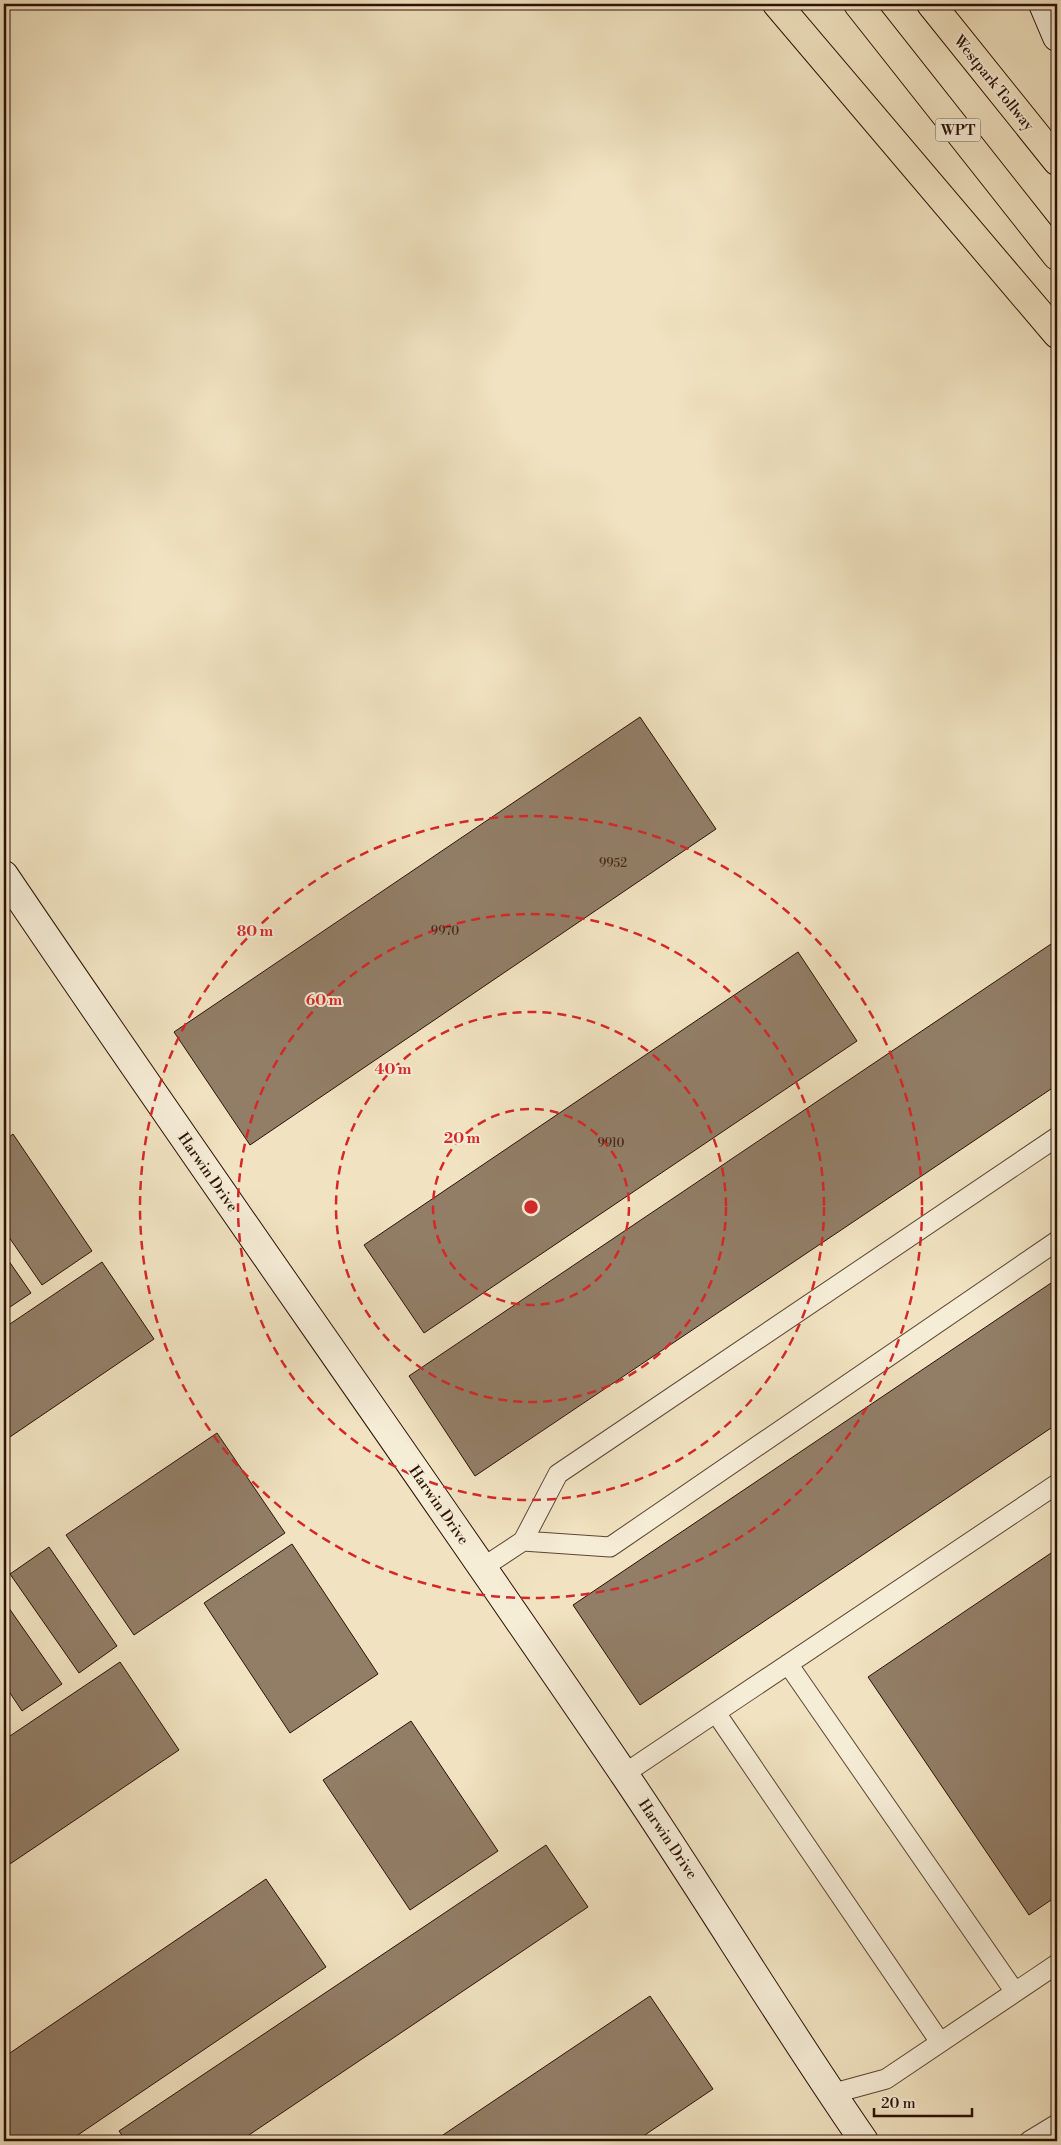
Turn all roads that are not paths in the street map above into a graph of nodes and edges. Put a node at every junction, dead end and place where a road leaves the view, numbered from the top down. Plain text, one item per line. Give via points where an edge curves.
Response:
1 (777, 4) edge
2 (858, 4) edge
3 (932, 4) edge
4 (1043, 4) edge
5 (1057, 37) edge
6 (1057, 161) edge
7 (1057, 256) edge
8 (1057, 334) edge
9 (4, 875) edge
10 (1057, 1136) edge
11 (1057, 1241) edge
12 (1057, 1484) edge
13 (523, 1541) junction
14 (482, 1568) junction
15 (788, 1664) junction
16 (716, 1713) junction
17 (624, 1774) junction
18 (1057, 1964) edge
19 (1015, 1992) junction
20 (940, 2042) junction
21 (831, 2094) junction
22 (1057, 2124) edge
23 (864, 2141) edge
24 (1029, 2141) edge

1 - 8 highway
2 - 7 highway, WPT
3 - 6 highway, Westpark Tollway
4 - 5 main road
9 - 14 main road, Harwin Drive
10 - 13 lane via 558,1474
11 - 13 lane via 610,1547
12 - 15 lane
13 - 14 lane
14 - 17 main road, Harwin Drive
15 - 16 lane
15 - 19 lane
16 - 17 lane
16 - 20 lane
17 - 21 main road, Harwin Drive
18 - 19 lane
19 - 20 lane
20 - 21 lane via 886,2079
21 - 23 main road, Harwin Drive
22 - 24 lane

